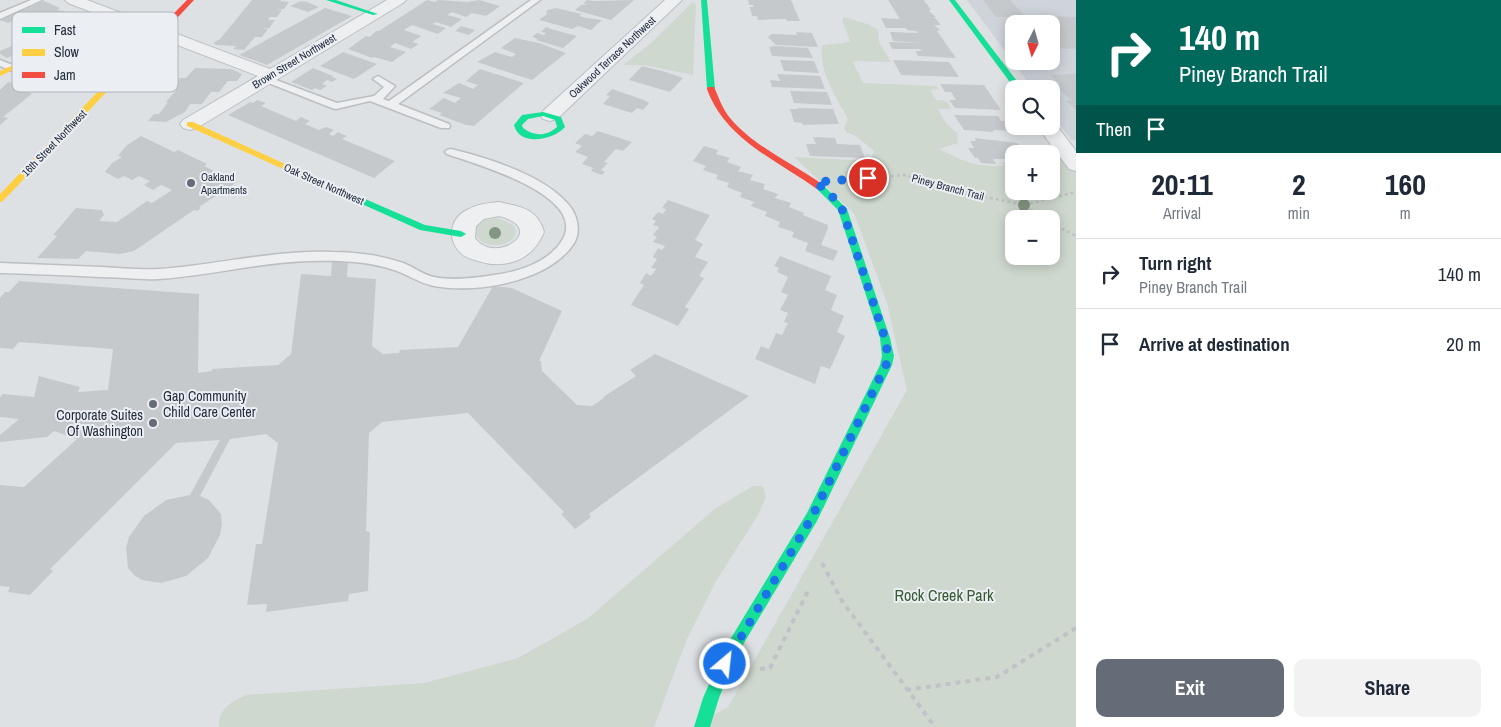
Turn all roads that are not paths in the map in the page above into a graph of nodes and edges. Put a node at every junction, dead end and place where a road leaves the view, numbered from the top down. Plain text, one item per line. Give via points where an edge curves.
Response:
1 (38, 0) edge
2 (72, 0) edge
3 (191, 0) edge
4 (329, 0) edge
5 (398, 0) edge
6 (536, 0) edge
7 (674, 0) edge
8 (704, 0) edge
9 (952, 0) edge
10 (105, 12) edge
11 (178, 14) edge
12 (375, 14) junction
13 (0, 16) edge
14 (178, 40) edge
15 (0, 63) edge
16 (12, 68) joint
17 (0, 74) edge
18 (271, 74) junction
19 (378, 79) dead end
20 (1012, 80) edge
21 (103, 92) edge
22 (376, 100) junction
23 (390, 105) junction
24 (550, 115) dead end
25 (190, 124) joint
26 (446, 126) dead end
27 (1053, 135) edge
28 (451, 152) dead end
29 (1076, 165) edge
30 (0, 199) edge
31 (461, 234) dead end
32 (0, 268) edge
33 (702, 727) edge

1 - 13 lane
2 - 10 street
3 - 11 street, 16th Street Northwest
4 - 12 street
5 - 12 street, Brown Street Northwest
6 - 23 lane
7 - 24 street, Oakwood Terrace Northwest
8 - 33 street via 711,89 720,110 745,135 816,182 836,200 842,209 885,338 888,356 812,517 730,653
9 - 20 street
12 - 18 street, Brown Street Northwest
14 - 18 street
15 - 16 lane
16 - 17 street
18 - 22 lane via 271,82 336,106 372,98
18 - 25 street, Brown Street Northwest
19 - 22 lane via 390,86
21 - 30 street, 16th Street Northwest
22 - 23 lane
23 - 26 lane
25 - 31 street, Oak Street Northwest via 423,228
27 - 29 street
28 - 32 lane via 528,180 555,197 570,217 572,226 567,246 546,265 528,272 466,282 430,281 385,262 340,256 283,257 156,274

